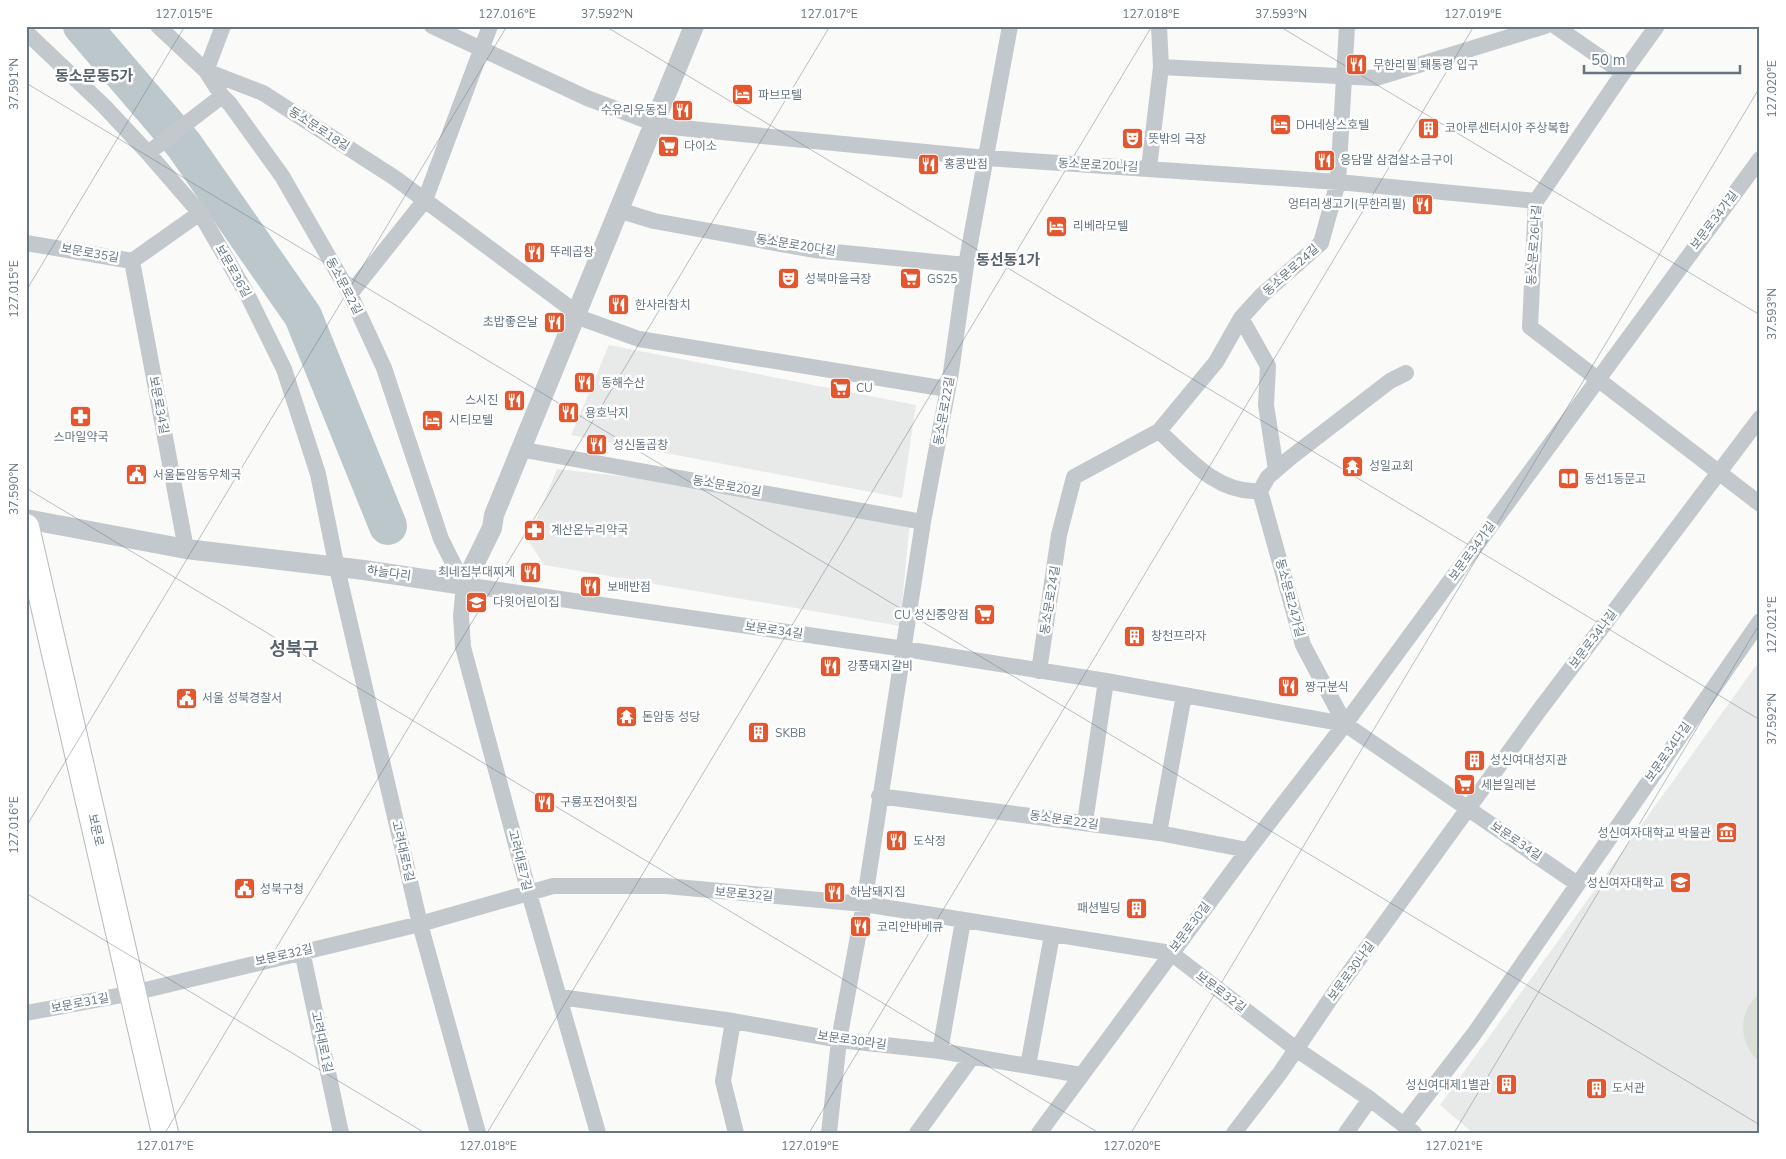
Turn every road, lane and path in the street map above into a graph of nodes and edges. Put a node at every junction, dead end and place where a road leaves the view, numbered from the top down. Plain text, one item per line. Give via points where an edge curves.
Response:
1 (158, 26) edge
2 (224, 26) edge
3 (432, 26) edge
4 (490, 26) edge
5 (694, 26) edge
6 (1010, 26) edge
7 (1159, 26) edge
8 (1347, 26) edge
9 (1545, 26) edge
10 (1555, 26) edge
11 (1657, 26) edge
12 (26, 32) edge
13 (482, 49) junction
14 (1161, 67) junction
15 (206, 71) junction
16 (1623, 73) junction
17 (1344, 77) junction
18 (222, 96) junction
19 (657, 124) junction
20 (148, 153) junction
21 (987, 158) junction
22 (1760, 159) edge
23 (1149, 168) junction
24 (1338, 182) junction
25 (425, 200) junction
26 (1536, 201) junction
27 (200, 214) junction
28 (628, 214) junction
29 (26, 243) edge
30 (132, 260) junction
31 (966, 265) junction
32 (350, 294) junction
33 (582, 317) junction
34 (1241, 318) junction
35 (1406, 373) dead end
36 (1598, 378) junction
37 (947, 389) junction
38 (1760, 418) edge
39 (1159, 431) junction
40 (530, 451) junction
41 (1276, 470) junction
42 (1719, 472) junction
43 (1260, 491) junction
44 (1760, 504) edge
45 (26, 519) edge
46 (923, 522) junction
47 (26, 527) edge
48 (492, 528) junction
49 (186, 549) junction
50 (336, 568) junction
51 (442, 580) joint
52 (464, 585) junction
53 (1760, 621) edge
54 (905, 649) junction
55 (1039, 671) junction
56 (1106, 682) junction
57 (1184, 695) junction
58 (1346, 724) junction
59 (880, 796) junction
60 (1469, 809) junction
61 (1085, 822) junction
62 (1159, 833) junction
63 (1248, 850) junction
64 (1576, 882) junction
65 (526, 894) junction
66 (864, 904) junction
67 (428, 921) junction
68 (963, 921) junction
69 (1052, 935) junction
70 (302, 951) junction
71 (1171, 953) junction
72 (133, 993) junction
73 (560, 997) junction
74 (26, 1013) edge
75 (733, 1021) junction
76 (839, 1040) junction
77 (1296, 1049) junction
78 (940, 1052) junction
79 (972, 1057) junction
80 (1028, 1066) junction
81 (1081, 1075) junction
82 (1370, 1099) junction
83 (1409, 1129) edge
84 (165, 1133) edge
85 (341, 1133) edge
86 (478, 1133) edge
87 (598, 1133) edge
88 (736, 1133) edge
89 (829, 1133) edge
90 (917, 1133) edge
91 (1039, 1133) edge
92 (1234, 1133) edge
93 (1346, 1133) edge

1 - 15 street, 동소문로2길
2 - 15 street
3 - 13 street
4 - 13 street
5 - 19 street
6 - 21 street, 동소문로22길
7 - 14 street
8 - 17 street, 동소문로24길
9 - 17 street via 1376,78
10 - 16 street
11 - 16 street, 동소문로26나길
12 - 20 street, 보문로36길
13 - 19 street via 587,98
13 - 25 street
14 - 17 street
14 - 23 street
15 - 18 street, 동소문로2길
15 - 25 street, 동소문로18길 via 263,93
16 - 26 street, 동소문로26나길
17 - 24 street, 동소문로24길
18 - 20 street
18 - 32 street, 동소문로2길 via 282,176
19 - 21 street, 동소문로20나길
19 - 28 street
19 - 33 street
20 - 27 street, 보문로36길
21 - 23 street, 동소문로20나길
21 - 31 street, 동소문로22길
22 - 36 street, 보문로34가길
23 - 24 street, 동소문로20나길
24 - 26 street, 동소문로20나길
24 - 34 street, 동소문로24길 via 1321,242
25 - 32 street
25 - 33 street
26 - 36 street, 동소문로26나길 via 1530,327
27 - 30 street, 보문로35길
27 - 50 street, 보문로36길 via 247,294 284,369 318,474
28 - 31 street, 동소문로20다길 via 814,250
28 - 33 street
29 - 30 street, 보문로35길
30 - 49 street, 보문로34길
31 - 37 street, 동소문로22길
32 - 52 street, 동소문로2길 via 384,368 441,539
33 - 37 street via 639,339
33 - 40 street
33 - 48 street via 494,515
34 - 39 street, 동소문로24길 via 1216,362
34 - 41 street via 1268,366 1266,405
35 - 41 street via 1390,381
36 - 42 street
36 - 58 street, 보문로34가길
37 - 46 street, 동소문로22길
38 - 42 street, 보문로34나길
39 - 43 street via 1204,474 1244,492
39 - 55 street, 동소문로24길 via 1074,477 1059,535
40 - 46 street, 동소문로20길
40 - 48 street via 501,519
41 - 43 street
42 - 44 street
42 - 60 street, 보문로34나길
43 - 58 street, 동소문로24가길 via 1303,646
45 - 49 street
46 - 54 street, 동소문로22길
47 - 72 main road, 보문로
48 - 52 street
49 - 50 street
50 - 51 street, 하늘다리
50 - 67 street, 고려대로5길
51 - 52 street, 보문로34길
52 - 54 street, 보문로34길
52 - 65 street, 고려대로7길 via 463,647
53 - 64 street, 보문로34다길
54 - 55 street, 보문로34길
54 - 59 street, 동소문로22길
55 - 56 street, 보문로34길
56 - 57 street, 보문로34길
56 - 61 street
57 - 58 street, 보문로34길
57 - 62 street
58 - 60 street, 보문로34길
58 - 63 street, 보문로30길
59 - 61 street, 동소문로22길
59 - 66 street, 동소문로22길
60 - 64 street, 보문로34길
60 - 77 street, 보문로30나길
61 - 62 street, 동소문로22길
62 - 63 street, 동소문로22길
63 - 71 street, 보문로30길
64 - 83 street
65 - 66 street, 보문로32길 via 553,886 666,886
65 - 67 street, 보문로32길
65 - 73 street, 고려대로7길
66 - 68 street, 보문로32길
66 - 76 street, 동소문로22길
67 - 70 street, 보문로32길
67 - 86 street, 고려대로5길
68 - 69 street, 보문로32길
68 - 78 street
69 - 71 street, 보문로32길
69 - 80 street
70 - 72 street, 보문로32길
70 - 85 street, 고려대로1길
71 - 77 street, 보문로32길
71 - 81 street, 보문로30길
72 - 74 street, 보문로31길
72 - 84 main road, 보문로
73 - 75 street, 보문로30라길
73 - 87 street, 고려대로7길
75 - 76 street, 보문로30라길
75 - 88 street via 723,1081
76 - 78 street, 보문로30라길
76 - 89 street, 동소문로22길
77 - 82 street, 보문로32길
77 - 92 street, 보문로30나길
78 - 79 street, 보문로30라길
79 - 80 street, 보문로30라길
79 - 90 street
80 - 81 street, 보문로30라길
81 - 91 street, 보문로30길
82 - 83 street, 보문로32길
82 - 93 street

